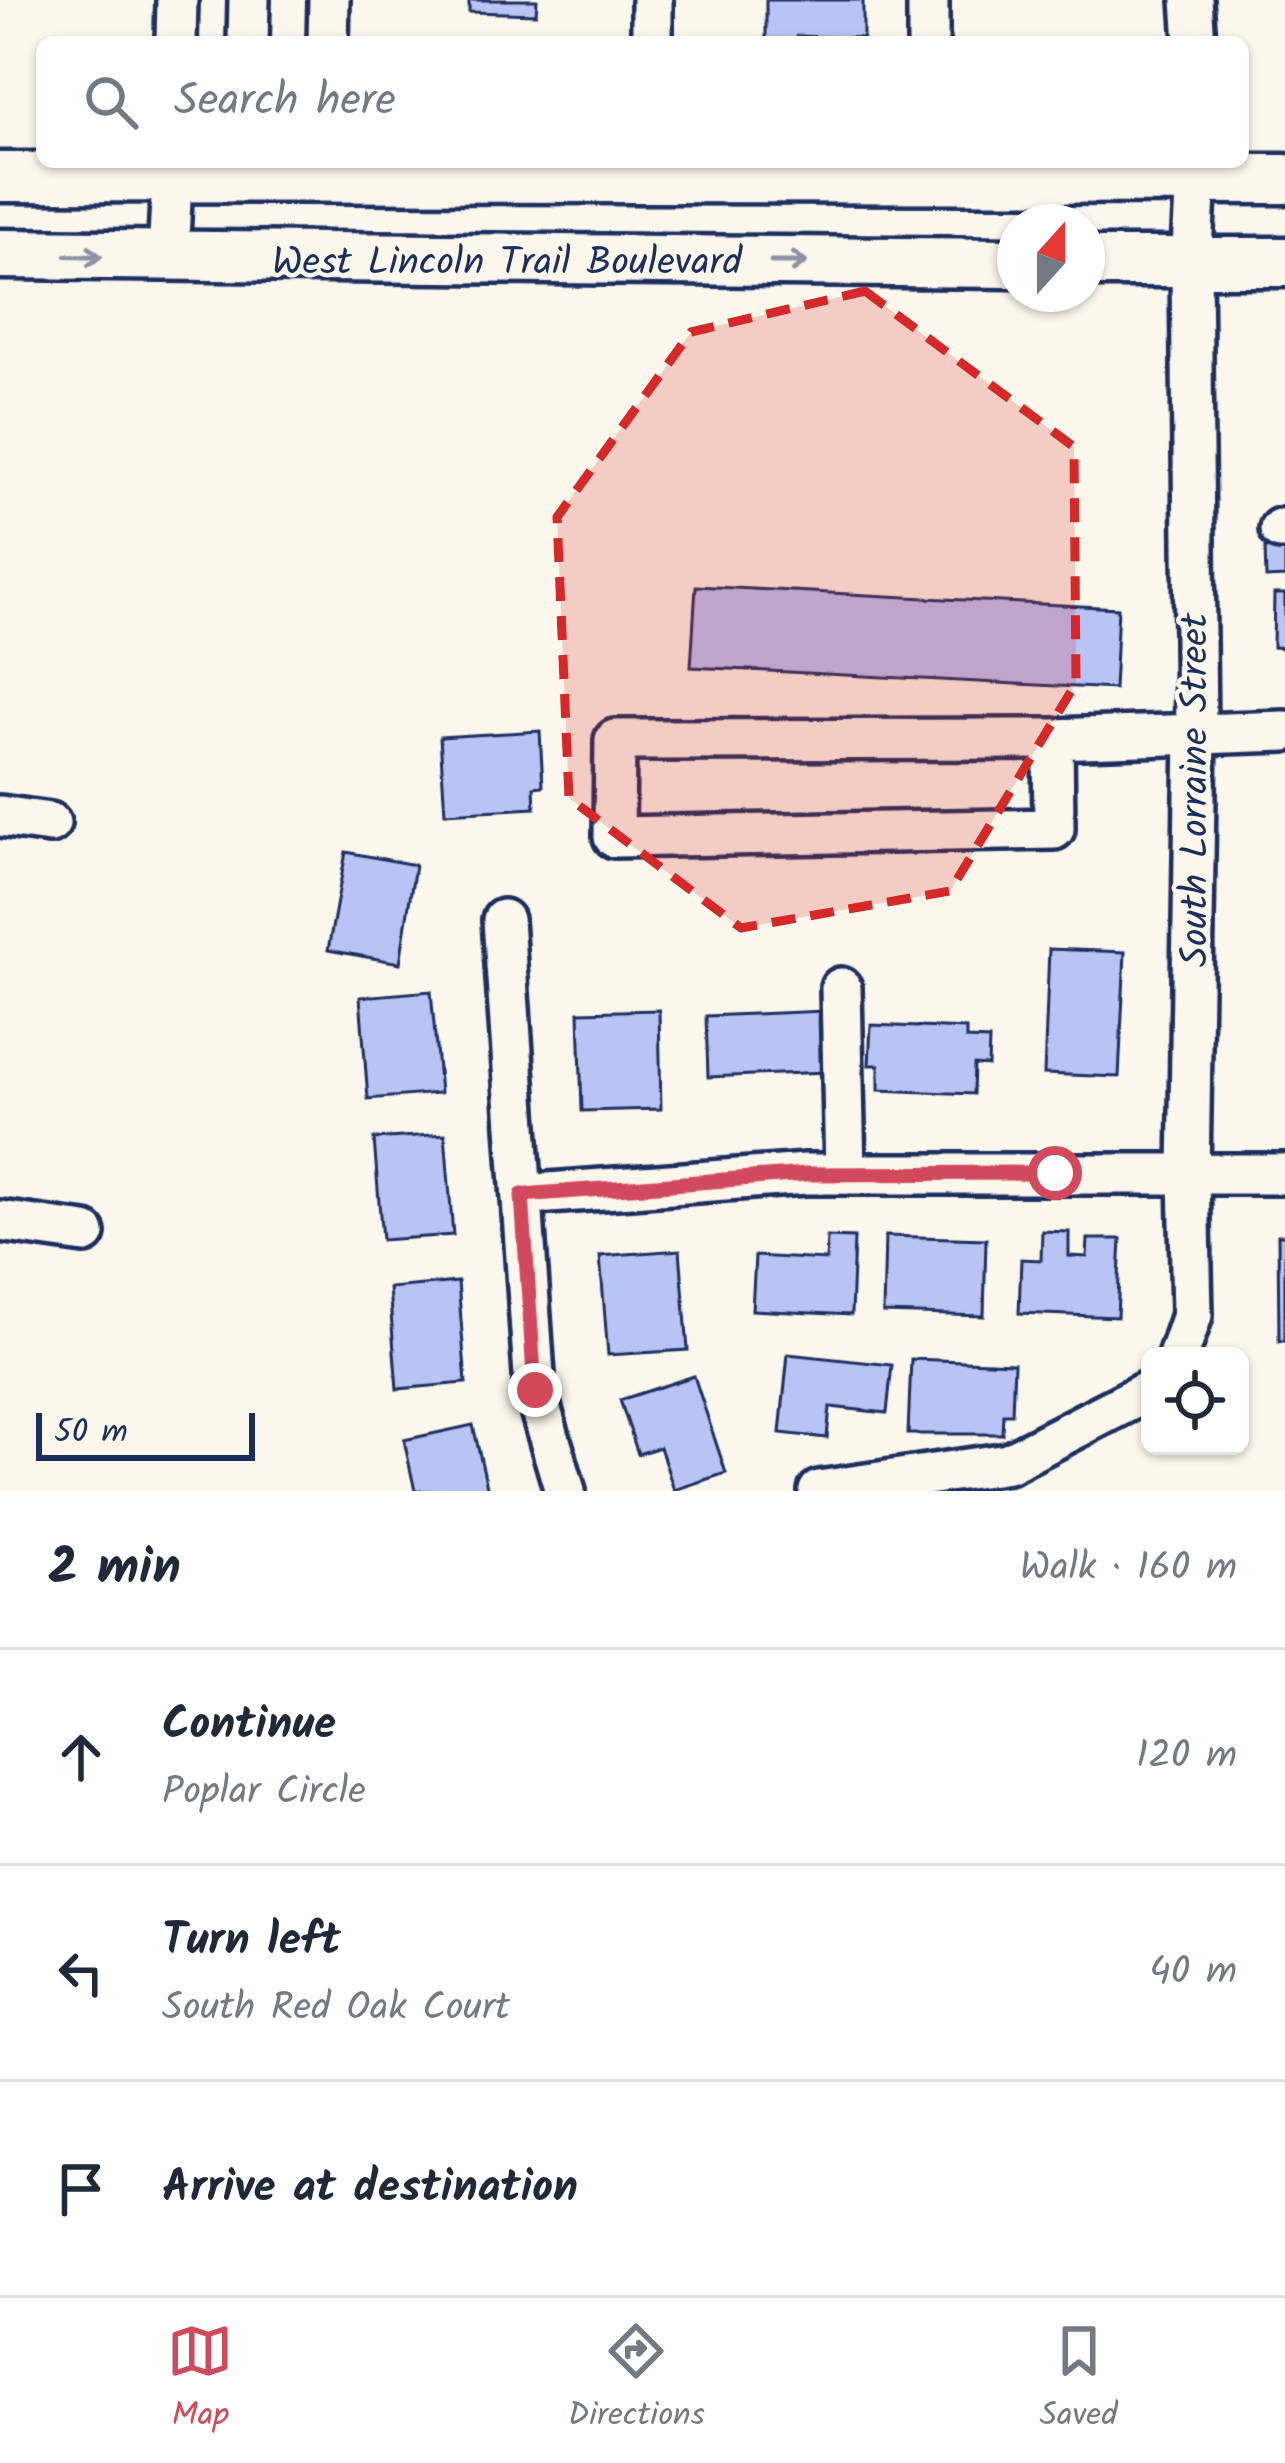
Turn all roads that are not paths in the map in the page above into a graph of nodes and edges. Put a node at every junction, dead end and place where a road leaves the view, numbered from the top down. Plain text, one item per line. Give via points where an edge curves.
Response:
1 (177, 0) edge
2 (249, 0) edge
3 (329, 0) edge
4 (652, 0) edge
5 (928, 0) edge
6 (1192, 0) edge
7 (176, 36) edge
8 (248, 36) edge
9 (328, 36) edge
10 (652, 36) edge
11 (928, 36) edge
12 (1195, 36) edge
13 (173, 168) edge
14 (328, 169) edge
15 (652, 169) edge
16 (930, 170) edge
17 (1197, 170) edge
18 (0, 177) edge
19 (1285, 179) edge
20 (0, 254) edge
21 (168, 257) junction
22 (997, 262) edge
23 (1285, 262) edge
24 (1105, 263) edge
25 (1191, 265) junction
26 (1285, 731) edge
27 (1196, 732) junction
28 (1053, 739) junction
29 (0, 816) edge
30 (50, 823) dead end
31 (503, 920) dead end
32 (841, 988) dead end
33 (844, 1174) junction
34 (1285, 1174) edge
35 (1190, 1175) junction
36 (522, 1195) junction
37 (0, 1221) edge
38 (85, 1233) dead end
39 (1181, 1347) edge
40 (1141, 1395) edge
41 (565, 1491) edge
42 (819, 1491) edge

1 - 7 street
2 - 8 street
3 - 9 street
4 - 10 street
5 - 11 street
6 - 12 street
13 - 14 main road
13 - 18 main road
13 - 21 street
14 - 15 main road
15 - 16 main road
16 - 17 main road
17 - 19 main road
17 - 25 street, South Lorraine Street
20 -> 21 main road, West Lincoln Trail Boulevard
21 -> 22 main road, West Lincoln Trail Boulevard
23 - 25 main road
24 - 25 main road
25 - 27 street, South Lorraine Street
26 - 27 street
27 - 28 street
27 - 35 street, South Lorraine Street
28 - 28 street via 615,740 614,837 1054,830
29 - 30 street
31 - 36 street
32 - 33 street
33 - 35 street
33 - 36 street
34 - 35 street
35 - 39 street, South Lorraine Street via 1192,1315
36 - 41 street via 535,1390
37 - 38 street
40 - 42 street via 1008,1462

